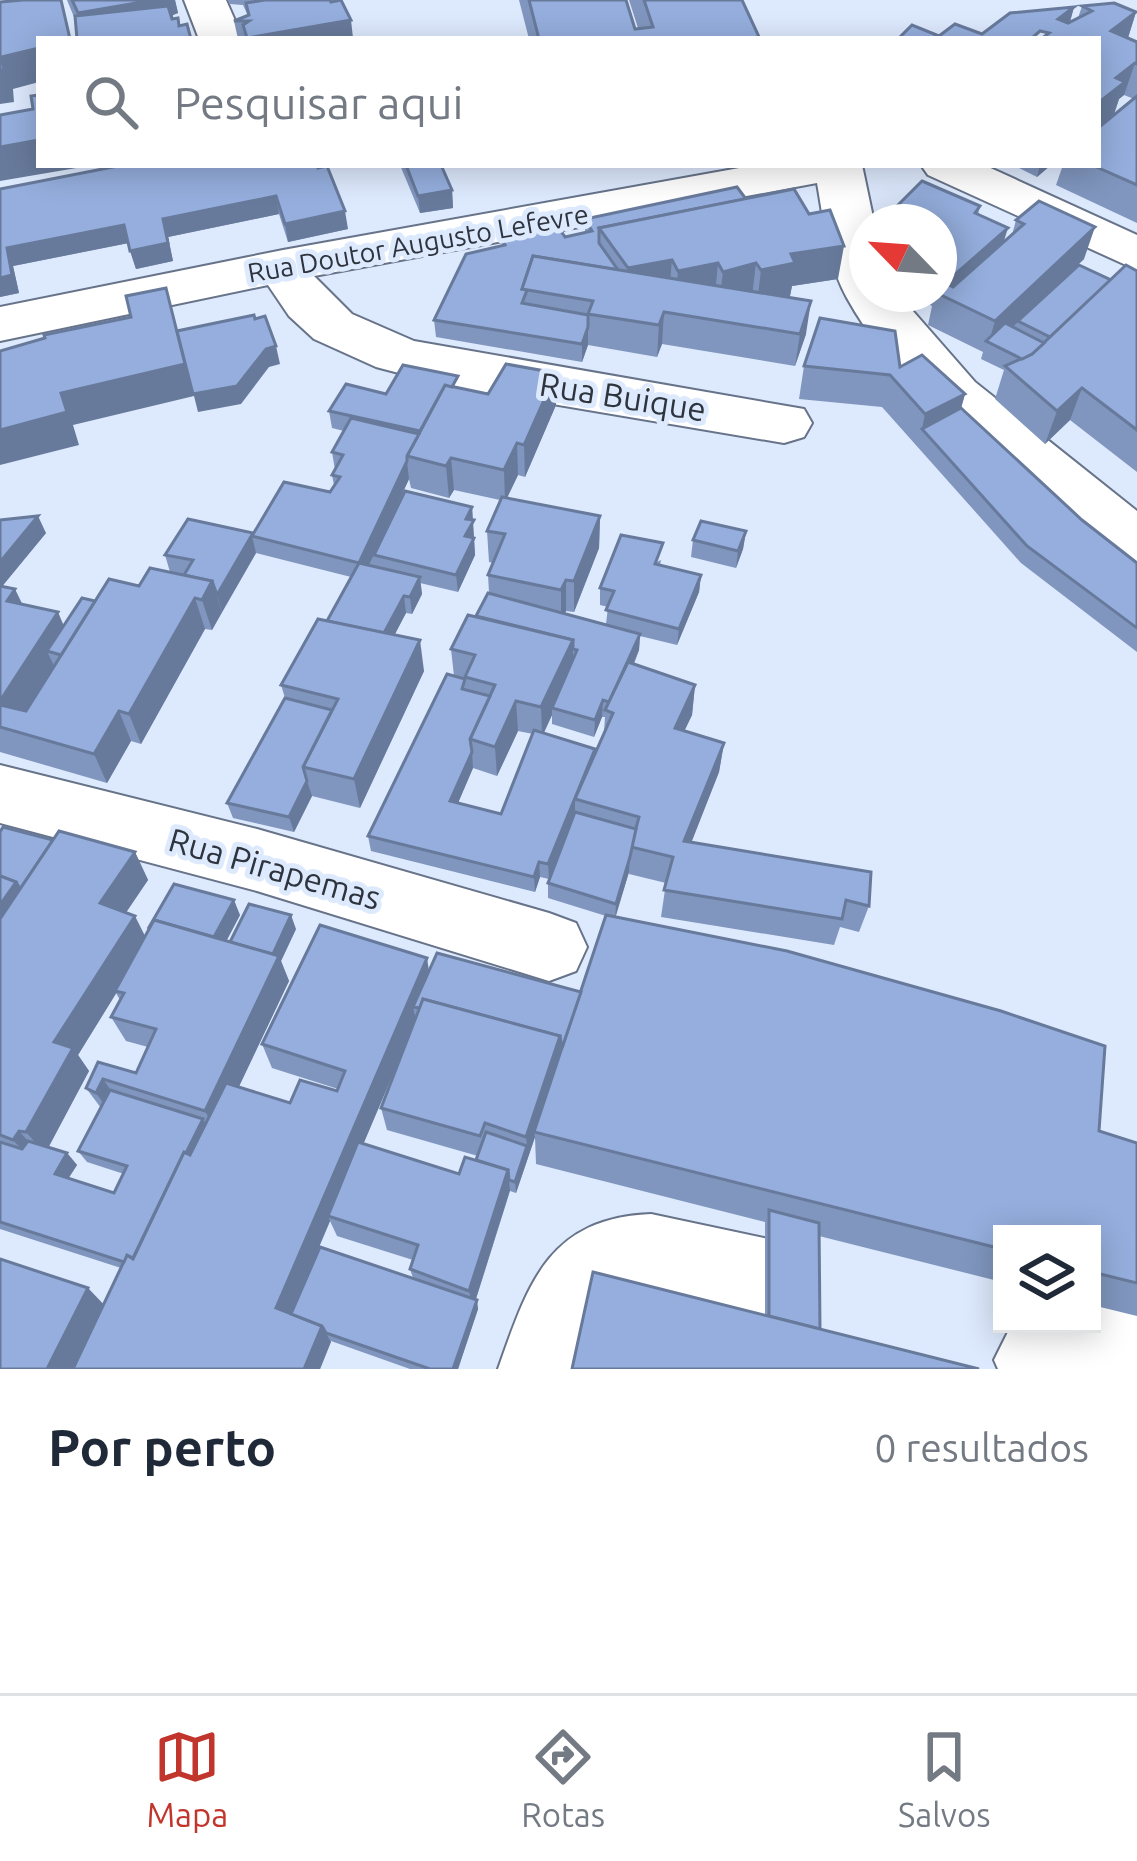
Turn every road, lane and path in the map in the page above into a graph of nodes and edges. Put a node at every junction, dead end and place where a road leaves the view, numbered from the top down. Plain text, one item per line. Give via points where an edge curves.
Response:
1 (205, 0) edge
2 (220, 36) edge
3 (821, 168) edge
4 (838, 168) edge
5 (951, 168) edge
6 (849, 224) edge
7 (1137, 254) edge
8 (283, 266) junction
9 (884, 312) edge
10 (0, 324) edge
11 (784, 423) dead end
12 (1137, 544) edge
13 (0, 794) edge
14 (549, 947) dead end
15 (764, 1282) edge
16 (1137, 1328) edge
17 (1039, 1360) dead end
18 (543, 1369) edge

1 - 2 street
3 - 8 street, Rua Doutor Augusto Lefevre
4 - 6 street
5 - 7 street
8 - 10 street, Rua Doutor Augusto Lefevre
8 - 11 street, Rua Buique via 323,320 382,347 507,377
9 - 12 street via 918,357 1013,445
13 - 14 street, Rua Pirapemas
15 - 18 street via 646,1253 606,1262 574,1288
16 - 17 street via 1108,1321 1070,1332

